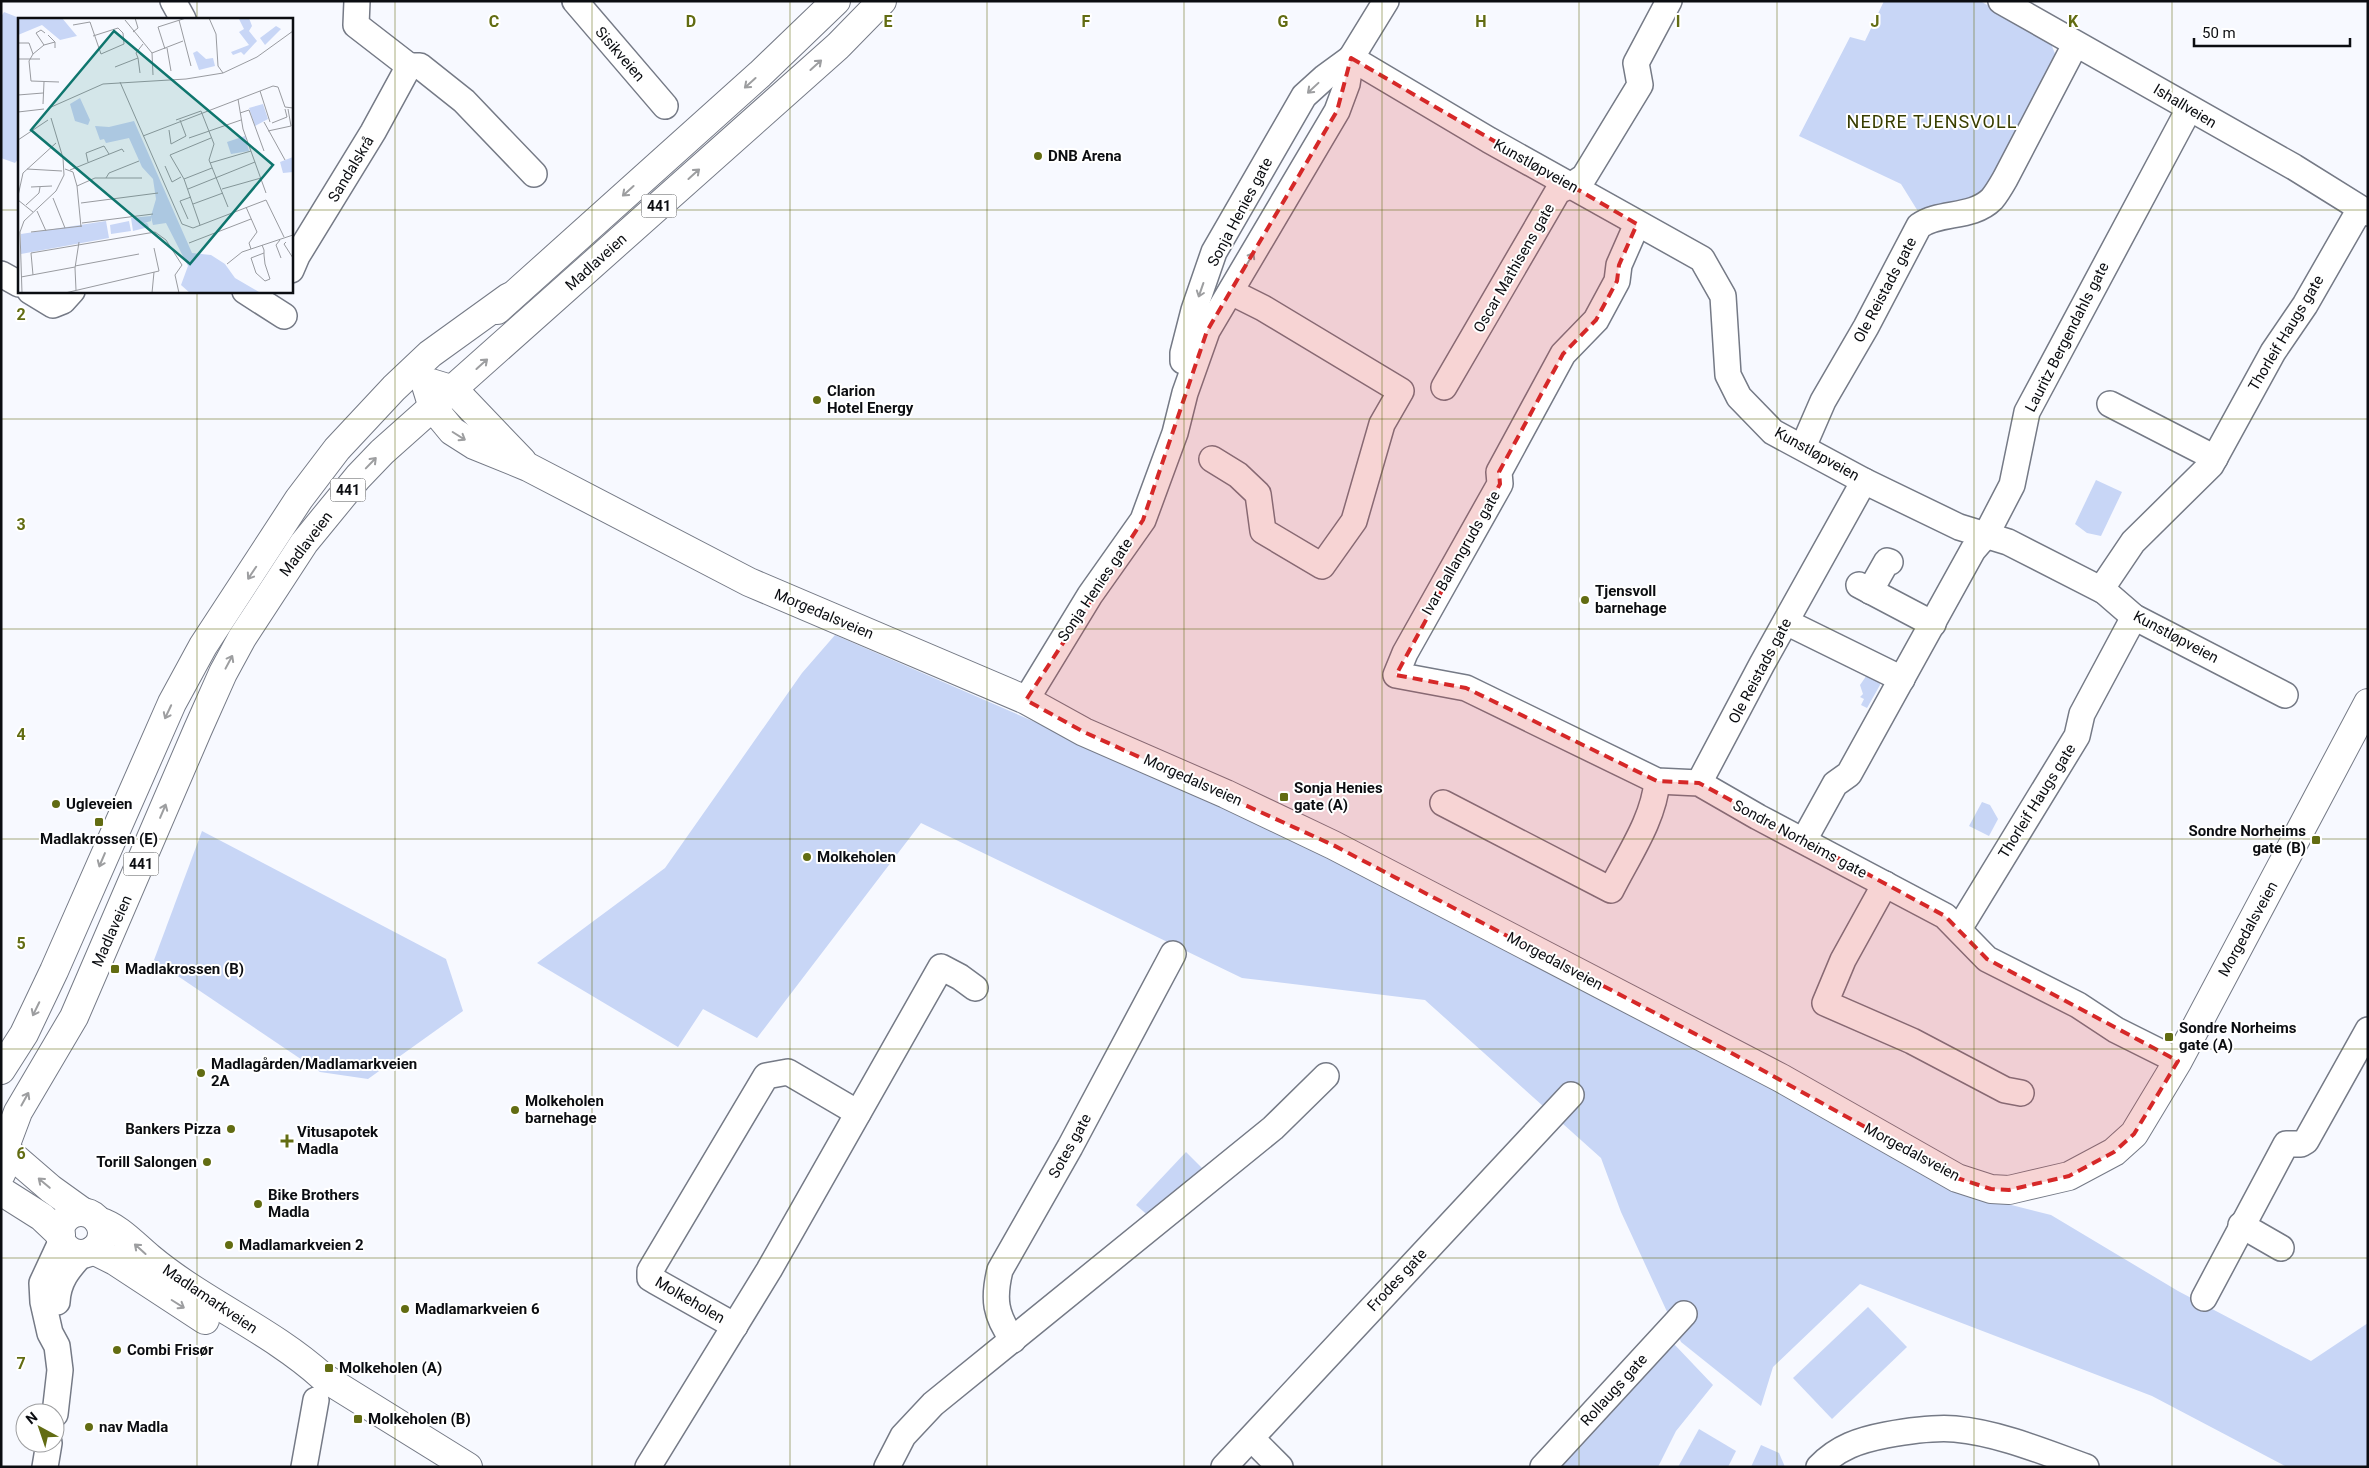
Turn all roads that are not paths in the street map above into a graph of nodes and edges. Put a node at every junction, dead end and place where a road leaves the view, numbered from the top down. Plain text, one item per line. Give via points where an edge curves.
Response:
1 (173, 1) edge
2 (357, 1) edge
3 (575, 1) edge
4 (836, 1) edge
5 (882, 1) edge
6 (1386, 1) edge
7 (1669, 1) edge
8 (2001, 1) edge
9 (182, 18) edge
10 (2076, 45) junction
11 (1351, 58) junction
12 (409, 66) junction
13 (665, 106) dead end
14 (2190, 109) junction
15 (534, 174) dead end
16 (1572, 185) junction
17 (2364, 211) edge
18 (1637, 224) junction
19 (292, 268) edge
20 (1, 274) edge
21 (18, 283) edge
22 (32, 292) edge
23 (71, 292) edge
24 (247, 292) edge
25 (1231, 292) junction
26 (509, 297) junction
27 (280, 306) edge
28 (425, 382) junction
29 (1444, 387) dead end
30 (454, 390) junction
31 (1185, 393) junction
32 (2110, 404) dead end
33 (432, 408) junction
34 (1803, 447) junction
35 (2215, 458) junction
36 (1212, 459) dead end
37 (528, 467) junction
38 (1864, 481) junction
39 (279, 532) junction
40 (1986, 535) junction
41 (1890, 562) dead end
42 (2104, 591) junction
43 (2134, 616) junction
44 (1786, 622) junction
45 (1933, 624) junction
46 (1396, 675) joint
47 (1902, 679) junction
48 (2285, 695) dead end
49 (1026, 700) junction
50 (2368, 703) edge
51 (1657, 781) junction
52 (1699, 783) junction
53 (1443, 803) dead end
54 (1804, 840) junction
55 (1885, 884) junction
56 (1959, 930) junction
57 (1173, 954) dead end
58 (975, 988) dead end
59 (2368, 1030) edge
60 (2178, 1061) junction
61 (1, 1070) edge
62 (1326, 1076) dead end
63 (2021, 1093) dead end
64 (1571, 1095) dead end
65 (858, 1113) junction
66 (4, 1150) edge
67 (1, 1191) edge
68 (90, 1217) junction
69 (2242, 1225) junction
70 (75, 1245) junction
71 (2281, 1248) dead end
72 (2204, 1298) dead end
73 (1684, 1314) dead end
74 (735, 1326) junction
75 (1013, 1340) junction
76 (319, 1388) junction
77 (57, 1403) edge
78 (1252, 1438) junction
79 (48, 1453) edge
80 (45, 1467) edge
81 (304, 1467) edge
82 (468, 1467) edge
83 (648, 1467) edge
84 (887, 1467) edge
85 (1224, 1467) edge
86 (1280, 1467) edge
87 (1543, 1467) edge
88 (1819, 1467) edge
89 (2086, 1467) edge

1 - 9 street
2 - 12 street via 356,25
3 - 13 street, Sisikveien
4 -> 26 main road, Madlaveien / 441 via 760,74
30 -> 5 main road, Madlaveien / 441 via 838,46
6 - 11 street, Sonja Henies gate
7 - 16 street, Oscar Mathisens gate via 1636,63 1640,85 1584,177
8 - 10 street, Ishallveien
10 - 14 street, Ishallveien
10 - 34 street, Ole Reistads gate via 2006,179 1991,200 1972,211 1928,219 1919,226 1823,401
11 - 16 street, Kunstløpveien
25 -> 11 street, Sonja Henies gate via 1337,110 1347,84
11 -> 31 street, Sonja Henies gate via 1304,96 1214,252 1183,353
12 - 15 street via 420,66 464,101
12 - 19 street, Sandalskrå
14 - 17 street, Ishallveien via 2294,167
14 - 40 street, Lauritz Bergendahls gate via 2027,412 2012,485
16 - 18 street, Kunstløpveien
16 - 29 street, Oscar Mathisens gate via 1558,191
17 - 35 street, Thorleif Haugs gate via 2268,361
18 - 34 street, Kunstløpveien via 1702,259 1723,296 1728,375 1739,397 1773,432
18 - 46 street, Ivar Ballangruds gate via 1619,265 1617,281 1596,320 1563,354 1502,465 1500,484 1405,653
20 - 21 street
22 - 23 street via 54,305
24 - 27 street
25 - 31 street, Sonja Henies gate via 1207,331
25 - 36 street via 1264,308 1401,392 1382,424 1354,521 1322,566 1263,531 1258,494 1238,475
26 - 28 main road, Madlaveien / 441
26 - 39 main road, Madlaveien / 441 via 430,354 366,416 314,477
28 - 30 main road
28 - 33 main road, Morgedalsveien
28 - 39 main road, Madlaveien / 441 via 364,438
30 - 33 main road, Madlaveien / 441
30 - 37 main road, Morgedalsveien
31 - 49 street, Sonja Henies gate via 1175,433 1143,520 1090,595
32 - 35 street
33 -> 37 main road, Morgedalsveien via 452,431 474,445
66 -> 33 main road, Madlaveien / 441 via 18,1112 74,1017 202,721 242,638 304,543 334,506 382,452
34 - 38 street, Kunstløpveien
35 - 42 street, Thorleif Haugs gate via 2133,542 2106,582
37 - 49 main road, Morgedalsveien via 749,582
38 - 40 street, Kunstløpveien via 1959,527
38 - 44 street, Ole Reistads gate
39 -> 61 main road, Madlaveien / 441 via 203,646 172,703 54,971 24,1034
40 - 42 street, Kunstløpveien via 2008,542
40 - 45 street, Lauritz Bergendahls gate via 1974,550
41 - 45 street via 1886,561 1864,588
42 - 43 street, Kunstløpveien
43 - 48 street, Kunstløpveien
43 - 56 street, Thorleif Haugs gate via 2082,714 2077,736
44 - 47 street
44 - 52 street, Ole Reistads gate
45 - 47 street, Lauritz Bergendahls gate
46 - 51 street, Sondre Norheims gate via 1466,688
47 - 54 street, Lauritz Bergendahls gate via 1849,774 1835,784
49 - 60 main road, Morgedalsveien via 1084,732 1188,776 1333,845 1745,1059 1957,1178 2009,1190 2070,1176 2114,1152 2134,1134
50 - 60 main road, Morgedalsveien
51 - 52 street, Sondre Norheims gate
51 - 53 street via 1650,811 1611,890
52 - 54 street, Sondre Norheims gate
54 - 55 street, Sondre Norheims gate
55 - 56 street, Sondre Norheims gate via 1945,916
55 - 63 street via 1843,960 1825,1003 1912,1041 2005,1090
56 - 60 street, Sondre Norheims gate via 1987,959
57 - 75 street, Sotes gate via 1000,1270 996,1308
58 - 65 street, Molkeholen via 941,967
59 - 69 street via 2306,1141 2286,1144
62 - 75 street via 1273,1128
64 - 78 street, Frodes gate
65 - 74 street, Molkeholen
65 - 74 street, Molkeholen via 788,1072 766,1076 650,1271 650,1278
68 -> 66 main road, Madlamarkveien
67 - 70 main road, Madlamarkveien via 42,1217
68 - 70 main road via 69,1216 64,1222
68 - 70 main road via 102,1233 98,1246
76 -> 68 main road, Madlamarkveien via 302,1358 176,1279 119,1231
69 - 71 street
69 - 72 street
70 -> 76 main road, Madlamarkveien via 115,1261 172,1300 296,1370
70 - 77 street via 42,1283 44,1310 57,1346 60,1370
73 - 87 street, Rollaugs gate
74 - 83 street, Molkeholen
75 - 84 street via 915,1422 903,1436
76 - 81 street
76 - 82 main road, Madlamarkveien
78 - 85 street, Frodes gate
78 - 86 street
79 - 80 street
88 - 89 street via 1834,1452 1866,1439 1901,1432 1954,1429 2017,1443

